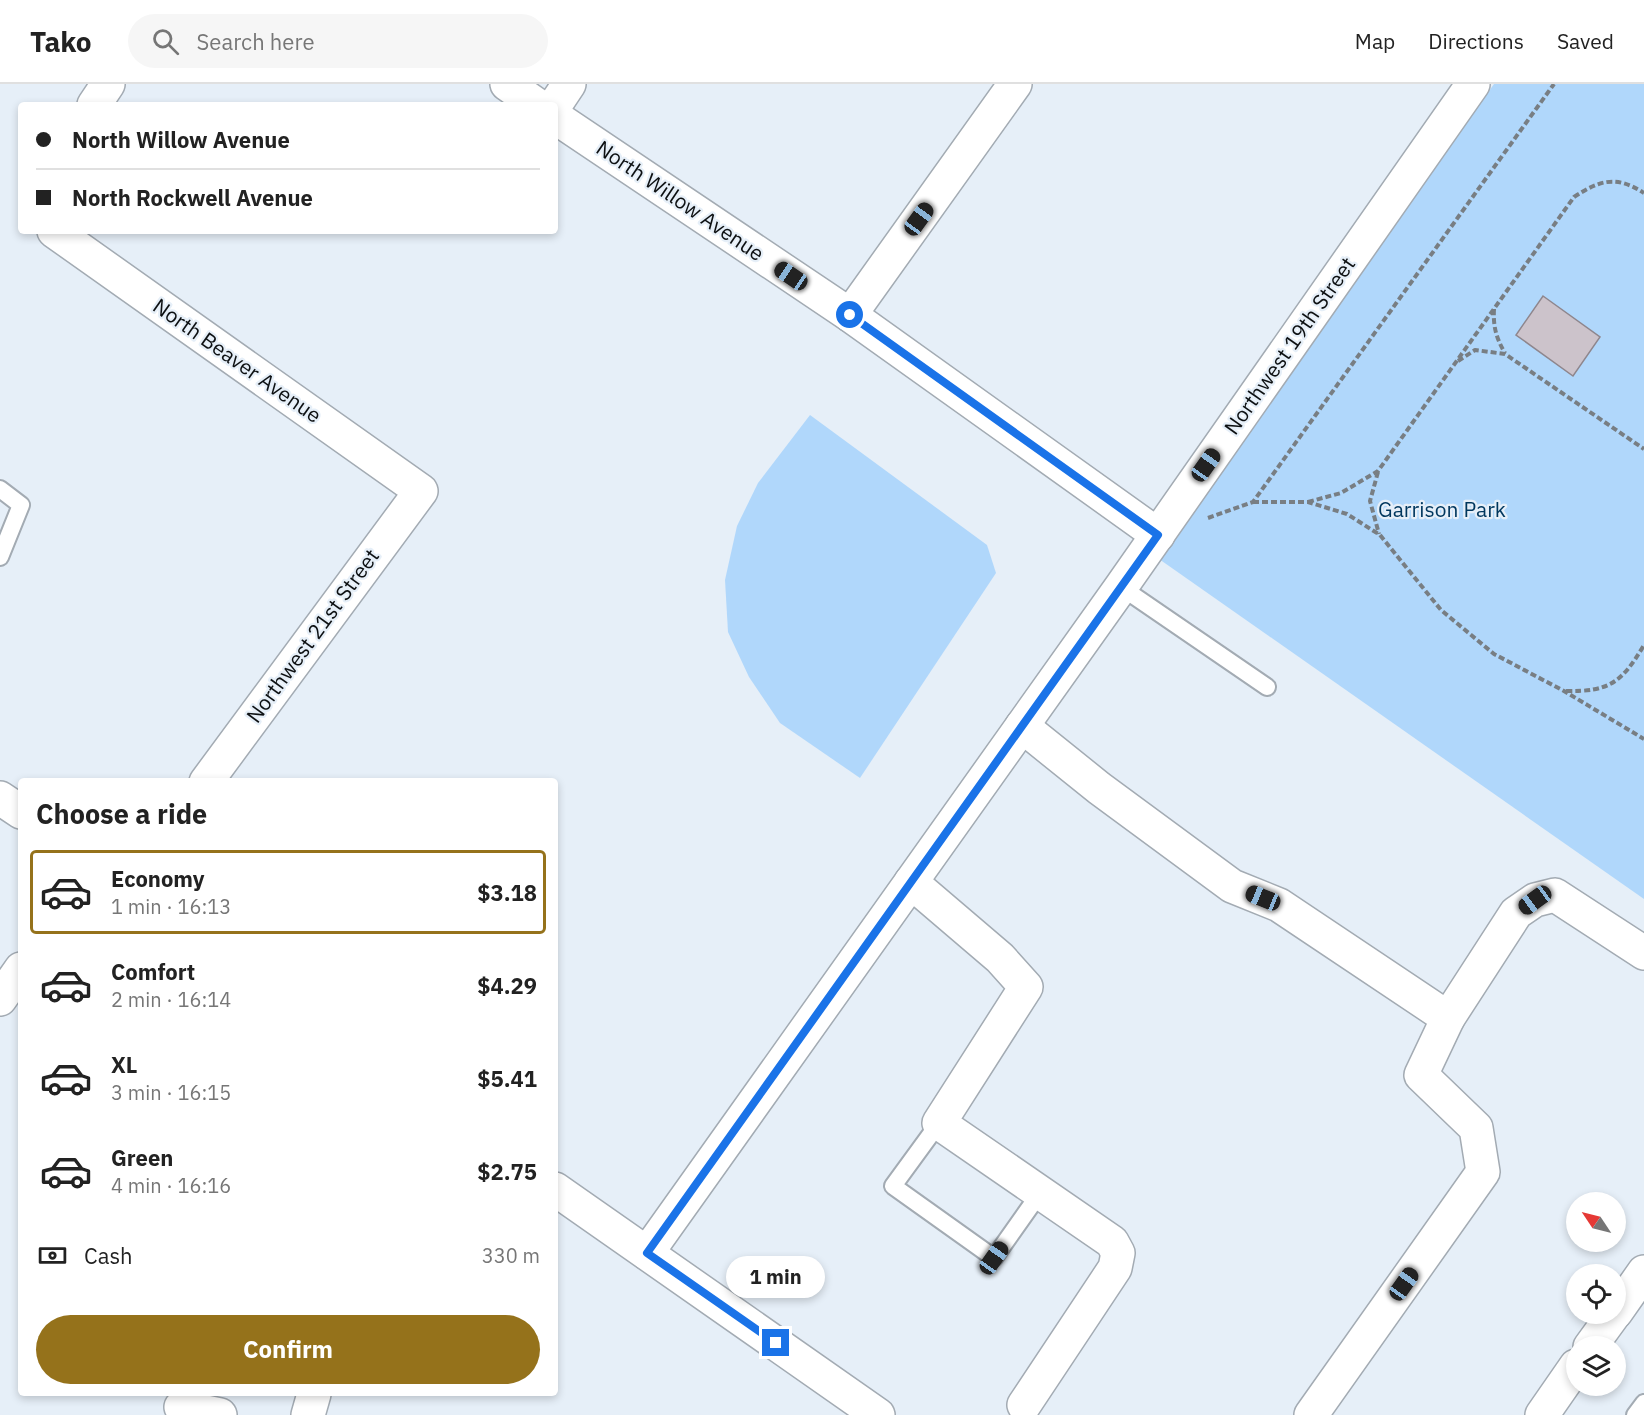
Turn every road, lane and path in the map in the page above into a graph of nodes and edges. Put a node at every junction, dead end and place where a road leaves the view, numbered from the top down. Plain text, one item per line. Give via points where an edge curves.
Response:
1 (108, 84) edge
2 (507, 84) edge
3 (569, 84) edge
4 (1015, 84) edge
5 (1473, 84) edge
6 (1554, 84) edge
7 (96, 102) edge
8 (533, 102) edge
9 (557, 102) edge
10 (558, 119) edge
11 (1644, 193) edge
12 (58, 234) edge
13 (1494, 309) junction
14 (850, 315) junction
15 (1505, 354) junction
16 (1455, 364) junction
17 (1644, 449) edge
18 (1378, 471) junction
19 (0, 489) edge
20 (421, 491) joint
21 (1253, 502) junction
22 (1308, 502) junction
23 (1202, 520) dead end
24 (1158, 535) junction
25 (1380, 535) junction
26 (0, 557) edge
27 (1121, 587) junction
28 (1644, 645) edge
29 (1267, 687) dead end
30 (1564, 691) junction
31 (1022, 726) junction
32 (1644, 739) edge
33 (209, 778) edge
34 (0, 798) edge
35 (18, 810) edge
36 (911, 882) junction
37 (1644, 953) edge
38 (18, 973) edge
39 (0, 999) edge
40 (1449, 1018) junction
41 (939, 1123) junction
42 (558, 1191) edge
43 (1040, 1193) junction
44 (647, 1253) junction
45 (1644, 1272) edge
46 (1626, 1297) edge
47 (1566, 1380) edge
48 (314, 1396) edge
49 (1644, 1403) edge
50 (181, 1407) dead end
51 (1027, 1412) edge
52 (869, 1413) edge
53 (220, 1415) edge
54 (308, 1415) edge
55 (1311, 1415) edge
56 (1542, 1415) edge
57 (1635, 1415) edge

1 - 7 street
2 - 8 street
3 - 9 street
4 - 14 street
5 - 24 street, Northwest 19th Street
6 - 21 path
10 - 14 street, North Willow Avenue
11 - 13 path via 1612,181 1593,184 1574,197
12 - 20 street, North Beaver Avenue
13 - 15 path via 1493,325
13 - 16 path
14 - 24 street, North Willow Avenue
15 - 16 path via 1475,350
15 - 17 path
16 - 18 path
18 - 22 path via 1341,493
18 - 25 path via 1370,501
19 - 26 lane via 21,505
20 - 33 street, Northwest 21st Street
21 - 22 path
21 - 23 path
22 - 25 path via 1347,514
24 - 27 street, Northwest 19th Street
25 - 30 path via 1441,610 1494,654
27 - 29 lane
27 - 31 street, Northwest 19th Street
28 - 30 path via 1628,673 1609,685 1590,692
30 - 32 path
31 - 36 street, Northwest 19th Street
31 - 40 street via 1232,886 1279,905
34 - 35 street
36 - 41 street via 1000,958 1026,987
36 - 44 street, Northwest 19th Street
37 - 40 street via 1555,895 1535,900 1516,913
38 - 39 street
40 - 55 street via 1421,1075 1476,1128 1483,1172
41 - 43 street
41 - 43 lane via 893,1186 994,1258
42 - 44 street
43 - 51 street via 1112,1242 1118,1253 1115,1268
44 - 52 street
45 - 46 street
47 - 56 street
48 - 54 street
49 - 57 lane
50 - 53 street

